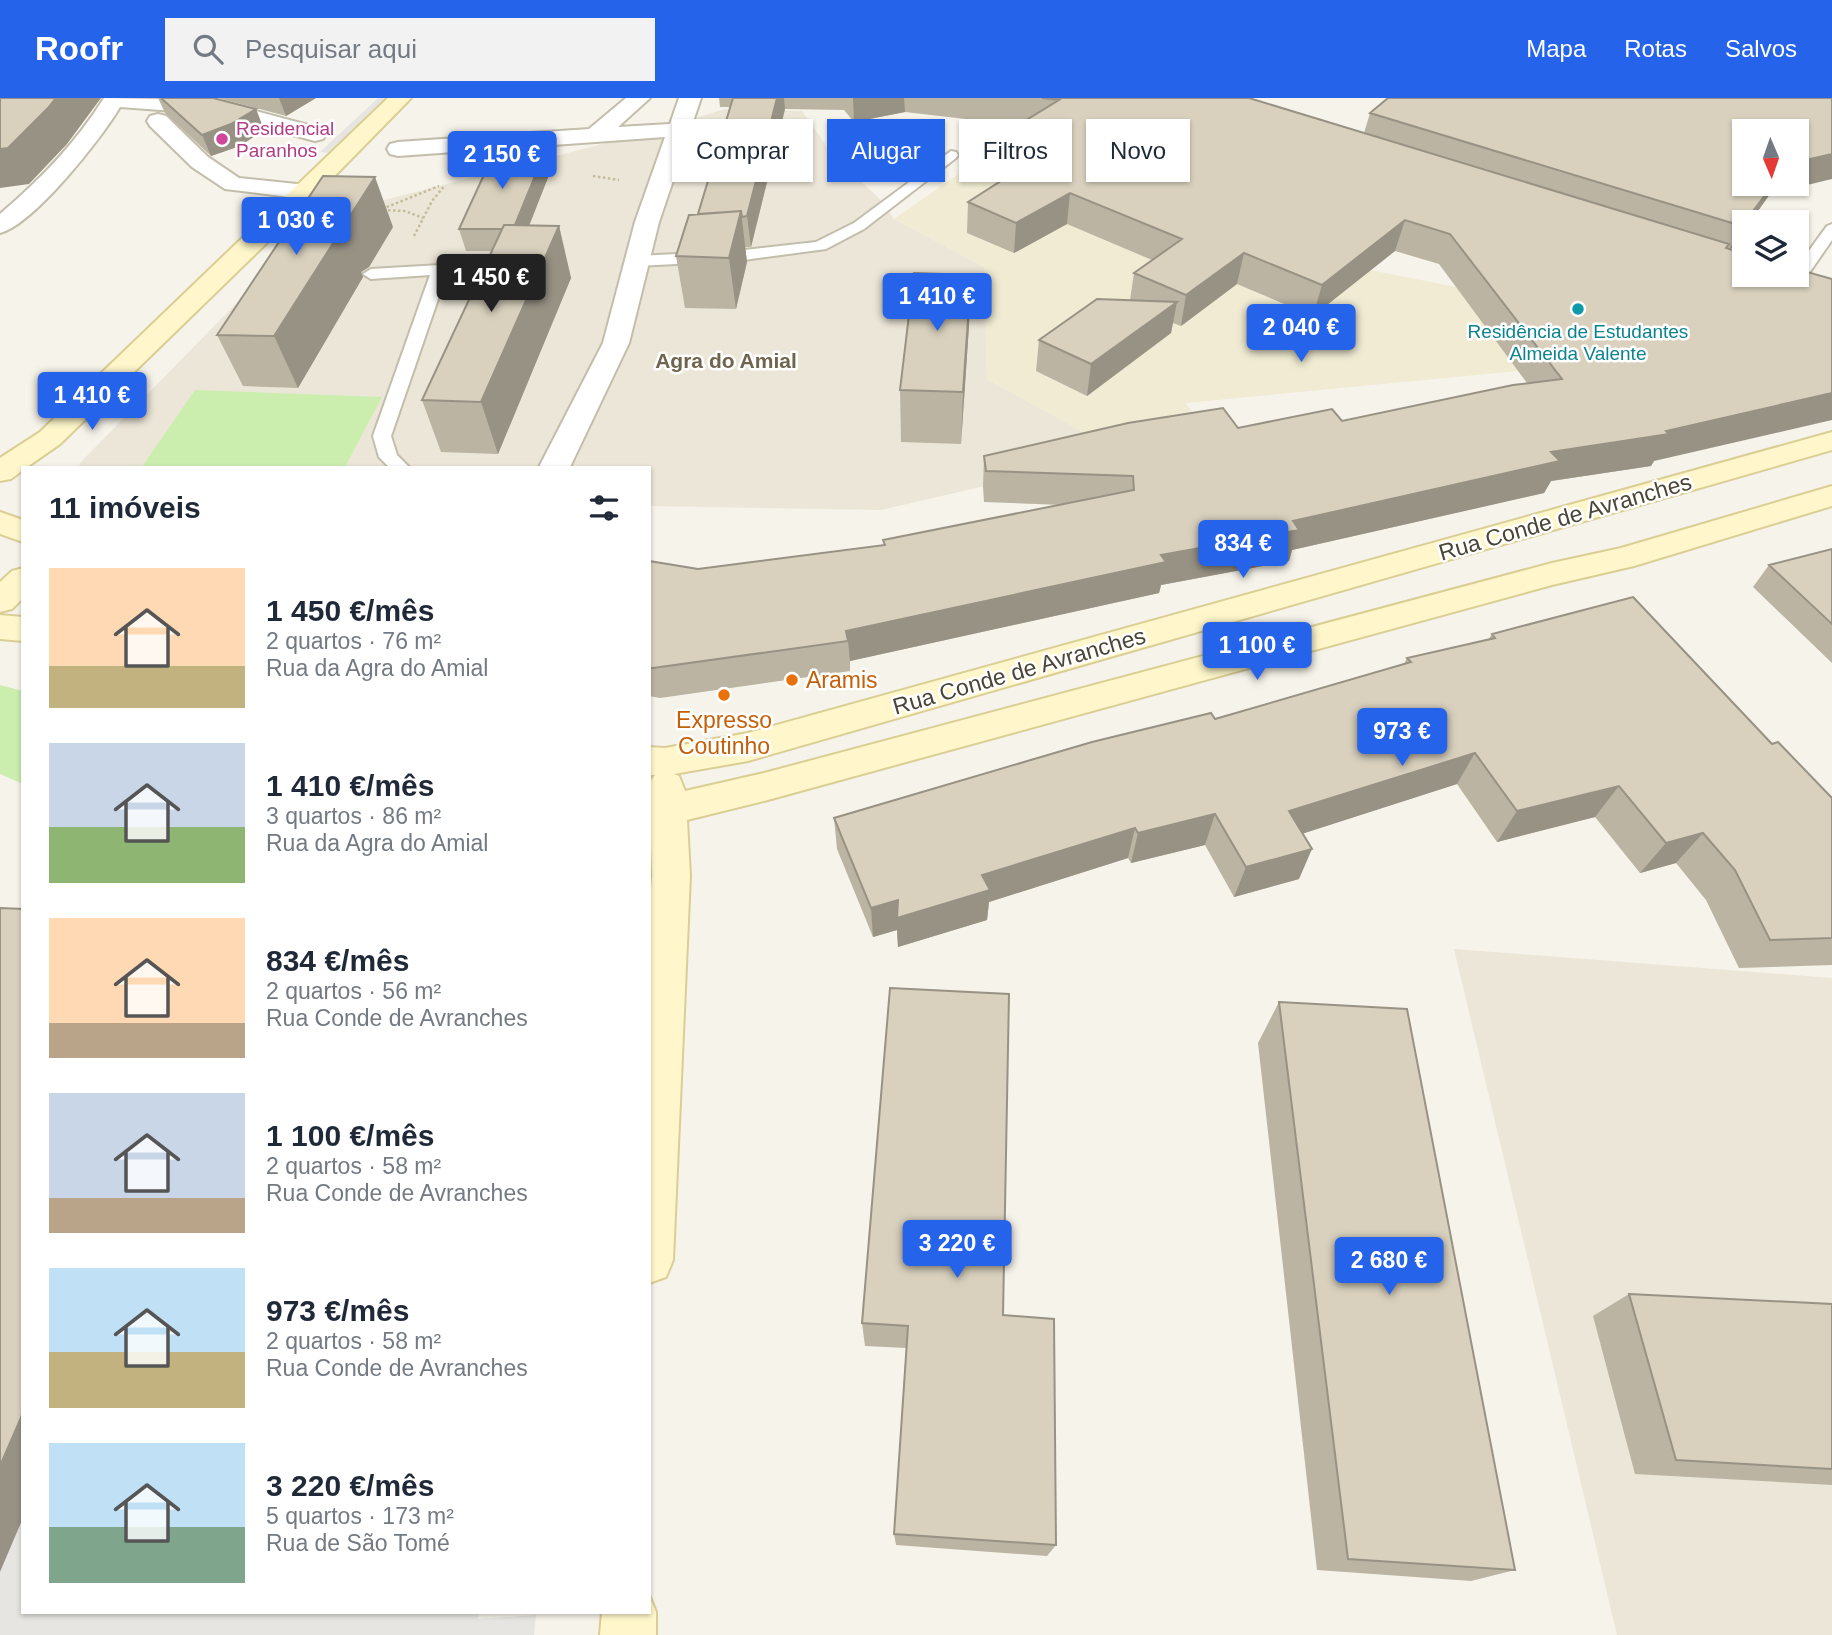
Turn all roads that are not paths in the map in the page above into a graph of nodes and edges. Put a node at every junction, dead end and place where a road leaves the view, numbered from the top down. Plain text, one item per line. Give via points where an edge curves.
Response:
1 (400, 98) edge
2 (639, 98) edge
3 (690, 98) edge
4 (115, 99) edge
5 (165, 113) junction
6 (681, 119) edge
7 (100, 124) junction
8 (672, 130) edge
9 (316, 134) dead end
10 (593, 137) junction
11 (672, 143) edge
12 (398, 149) dead end
13 (951, 155) dead end
14 (306, 192) junction
15 (0, 226) edge
16 (1832, 229) edge
17 (637, 261) junction
18 (371, 274) dead end
19 (1790, 289) edge
20 (50, 438) junction
21 (1832, 441) edge
22 (42, 466) edge
23 (399, 466) edge
24 (555, 466) edge
25 (0, 472) edge
26 (1832, 496) edge
27 (0, 522) edge
28 (21, 531) edge
29 (21, 582) edge
30 (0, 601) edge
31 (0, 627) edge
32 (21, 629) edge
33 (657, 762) edge
34 (658, 810) edge
35 (651, 1224) edge
36 (629, 1614) edge
37 (628, 1635) edge

1 - 14 street
2 - 10 street
3 - 6 street
4 - 5 street
4 - 7 street
5 - 7 street
5 - 9 street via 215,107
5 - 14 street via 200,162 233,184
7 - 15 street via 33,199
8 - 10 street
10 - 12 street
11 - 17 street
13 - 17 lane via 859,226 820,246
14 - 20 street
16 - 19 lane
17 - 24 street via 617,344
18 - 23 lane via 440,270 382,436 388,457
20 - 22 street
20 - 25 street
21 - 33 street, Rua Conde de Avranches via 761,743
26 - 34 street, Rua Conde de Avranches via 1623,558 764,788
27 - 28 street
29 - 30 street
31 - 32 street
33 - 34 street
34 - 35 street via 671,876
36 - 37 street

